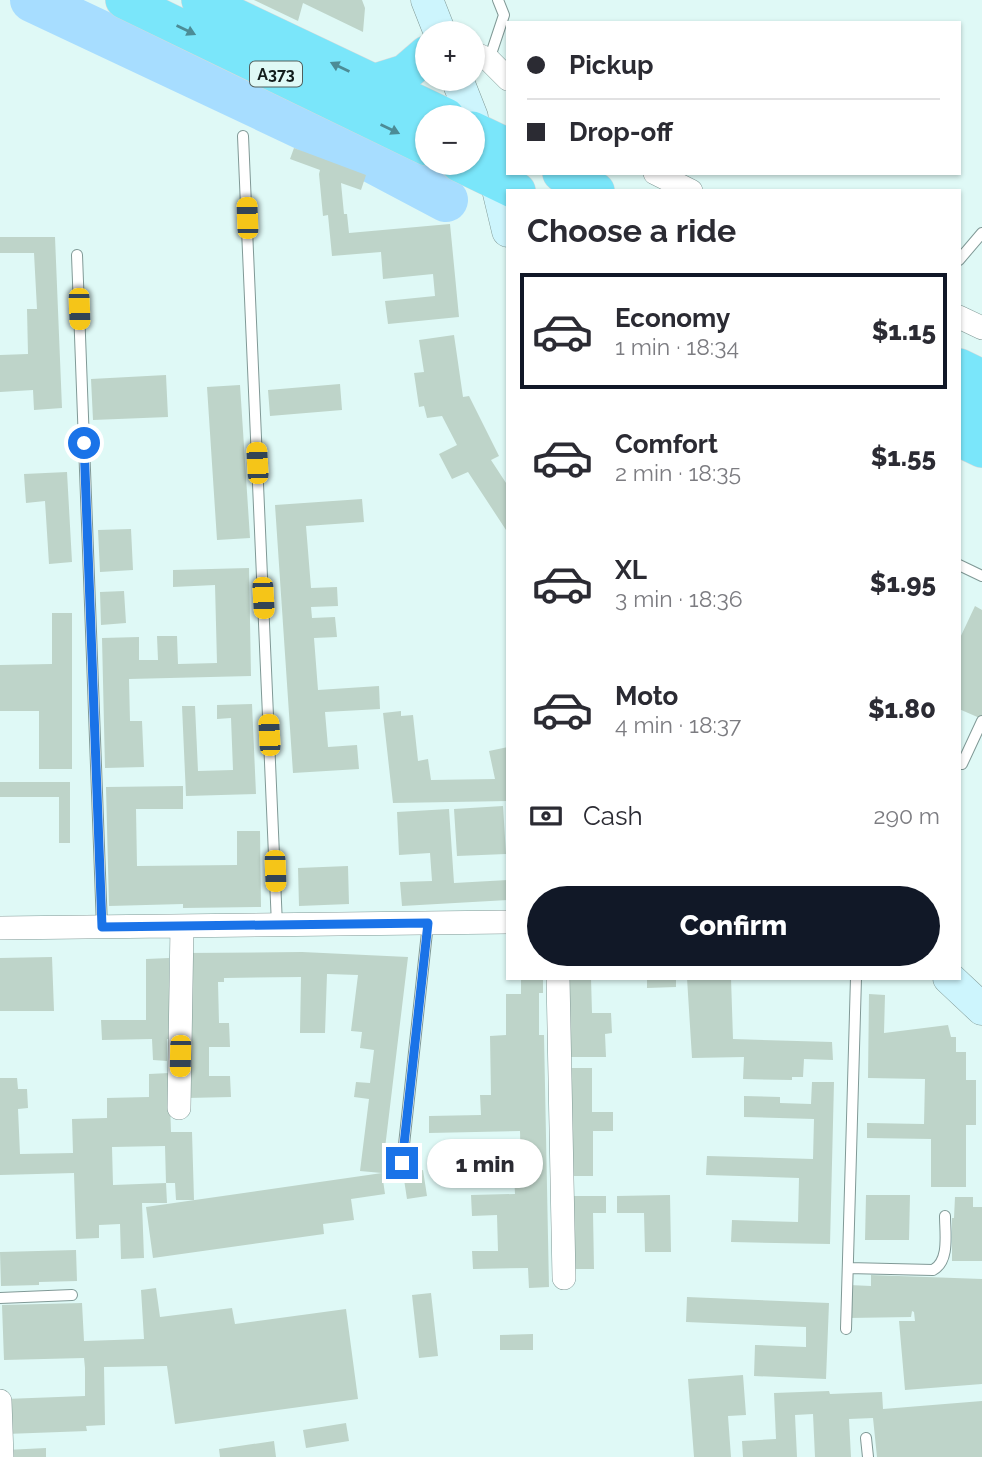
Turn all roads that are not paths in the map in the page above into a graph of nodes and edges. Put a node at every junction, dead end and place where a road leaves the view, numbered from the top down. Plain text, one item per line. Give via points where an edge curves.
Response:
1 (124, 0) edge
2 (200, 0) edge
3 (427, 0) edge
4 (498, 0) edge
5 (435, 21) edge
6 (485, 49) edge
7 (485, 59) edge
8 (415, 64) edge
9 (506, 77) edge
10 (373, 83) junction
11 (415, 107) edge
12 (243, 136) dead end
13 (415, 141) edge
14 (485, 160) edge
15 (565, 175) edge
16 (659, 175) edge
17 (592, 189) edge
18 (687, 189) edge
19 (506, 225) edge
20 (982, 233) edge
21 (78, 255) dead end
22 (961, 258) edge
23 (961, 318) edge
24 (982, 328) edge
25 (961, 368) edge
26 (982, 378) edge
27 (961, 409) edge
28 (969, 438) edge
29 (961, 566) edge
30 (982, 576) edge
31 (982, 721) edge
32 (961, 763) edge
33 (506, 922) edge
34 (428, 923) junction
35 (277, 925) junction
36 (182, 926) junction
37 (102, 927) junction
38 (0, 928) edge
39 (558, 980) edge
40 (856, 980) edge
41 (951, 980) edge
42 (982, 1009) edge
43 (179, 1108) dead end
44 (402, 1163) dead end
45 (946, 1216) dead end
46 (848, 1268) junction
47 (564, 1278) dead end
48 (72, 1295) dead end
49 (0, 1298) edge
50 (846, 1329) dead end
51 (0, 1401) edge
52 (866, 1438) dead end
53 (2, 1457) edge
54 (868, 1457) edge

1 -> 13 highway, A373
10 -> 2 highway, A373
3 - 5 main road
4 - 6 lane via 504,15
7 - 9 street
8 - 10 highway via 405,73
10 - 11 highway, A373
12 - 35 lane
14 - 19 main road
15 - 17 highway
16 - 18 street
20 - 22 lane
21 - 37 lane
23 - 24 street
25 - 26 highway
27 - 28 highway
29 - 30 lane
31 - 32 lane
33 - 34 street
34 - 35 street
34 - 44 lane
35 - 36 street
36 - 37 street
36 - 43 street
37 - 38 street
39 - 47 street
40 - 46 lane
41 - 42 main road
45 - 46 lane via 940,1267
46 - 50 lane
48 - 49 lane
51 - 53 street
52 - 54 lane

